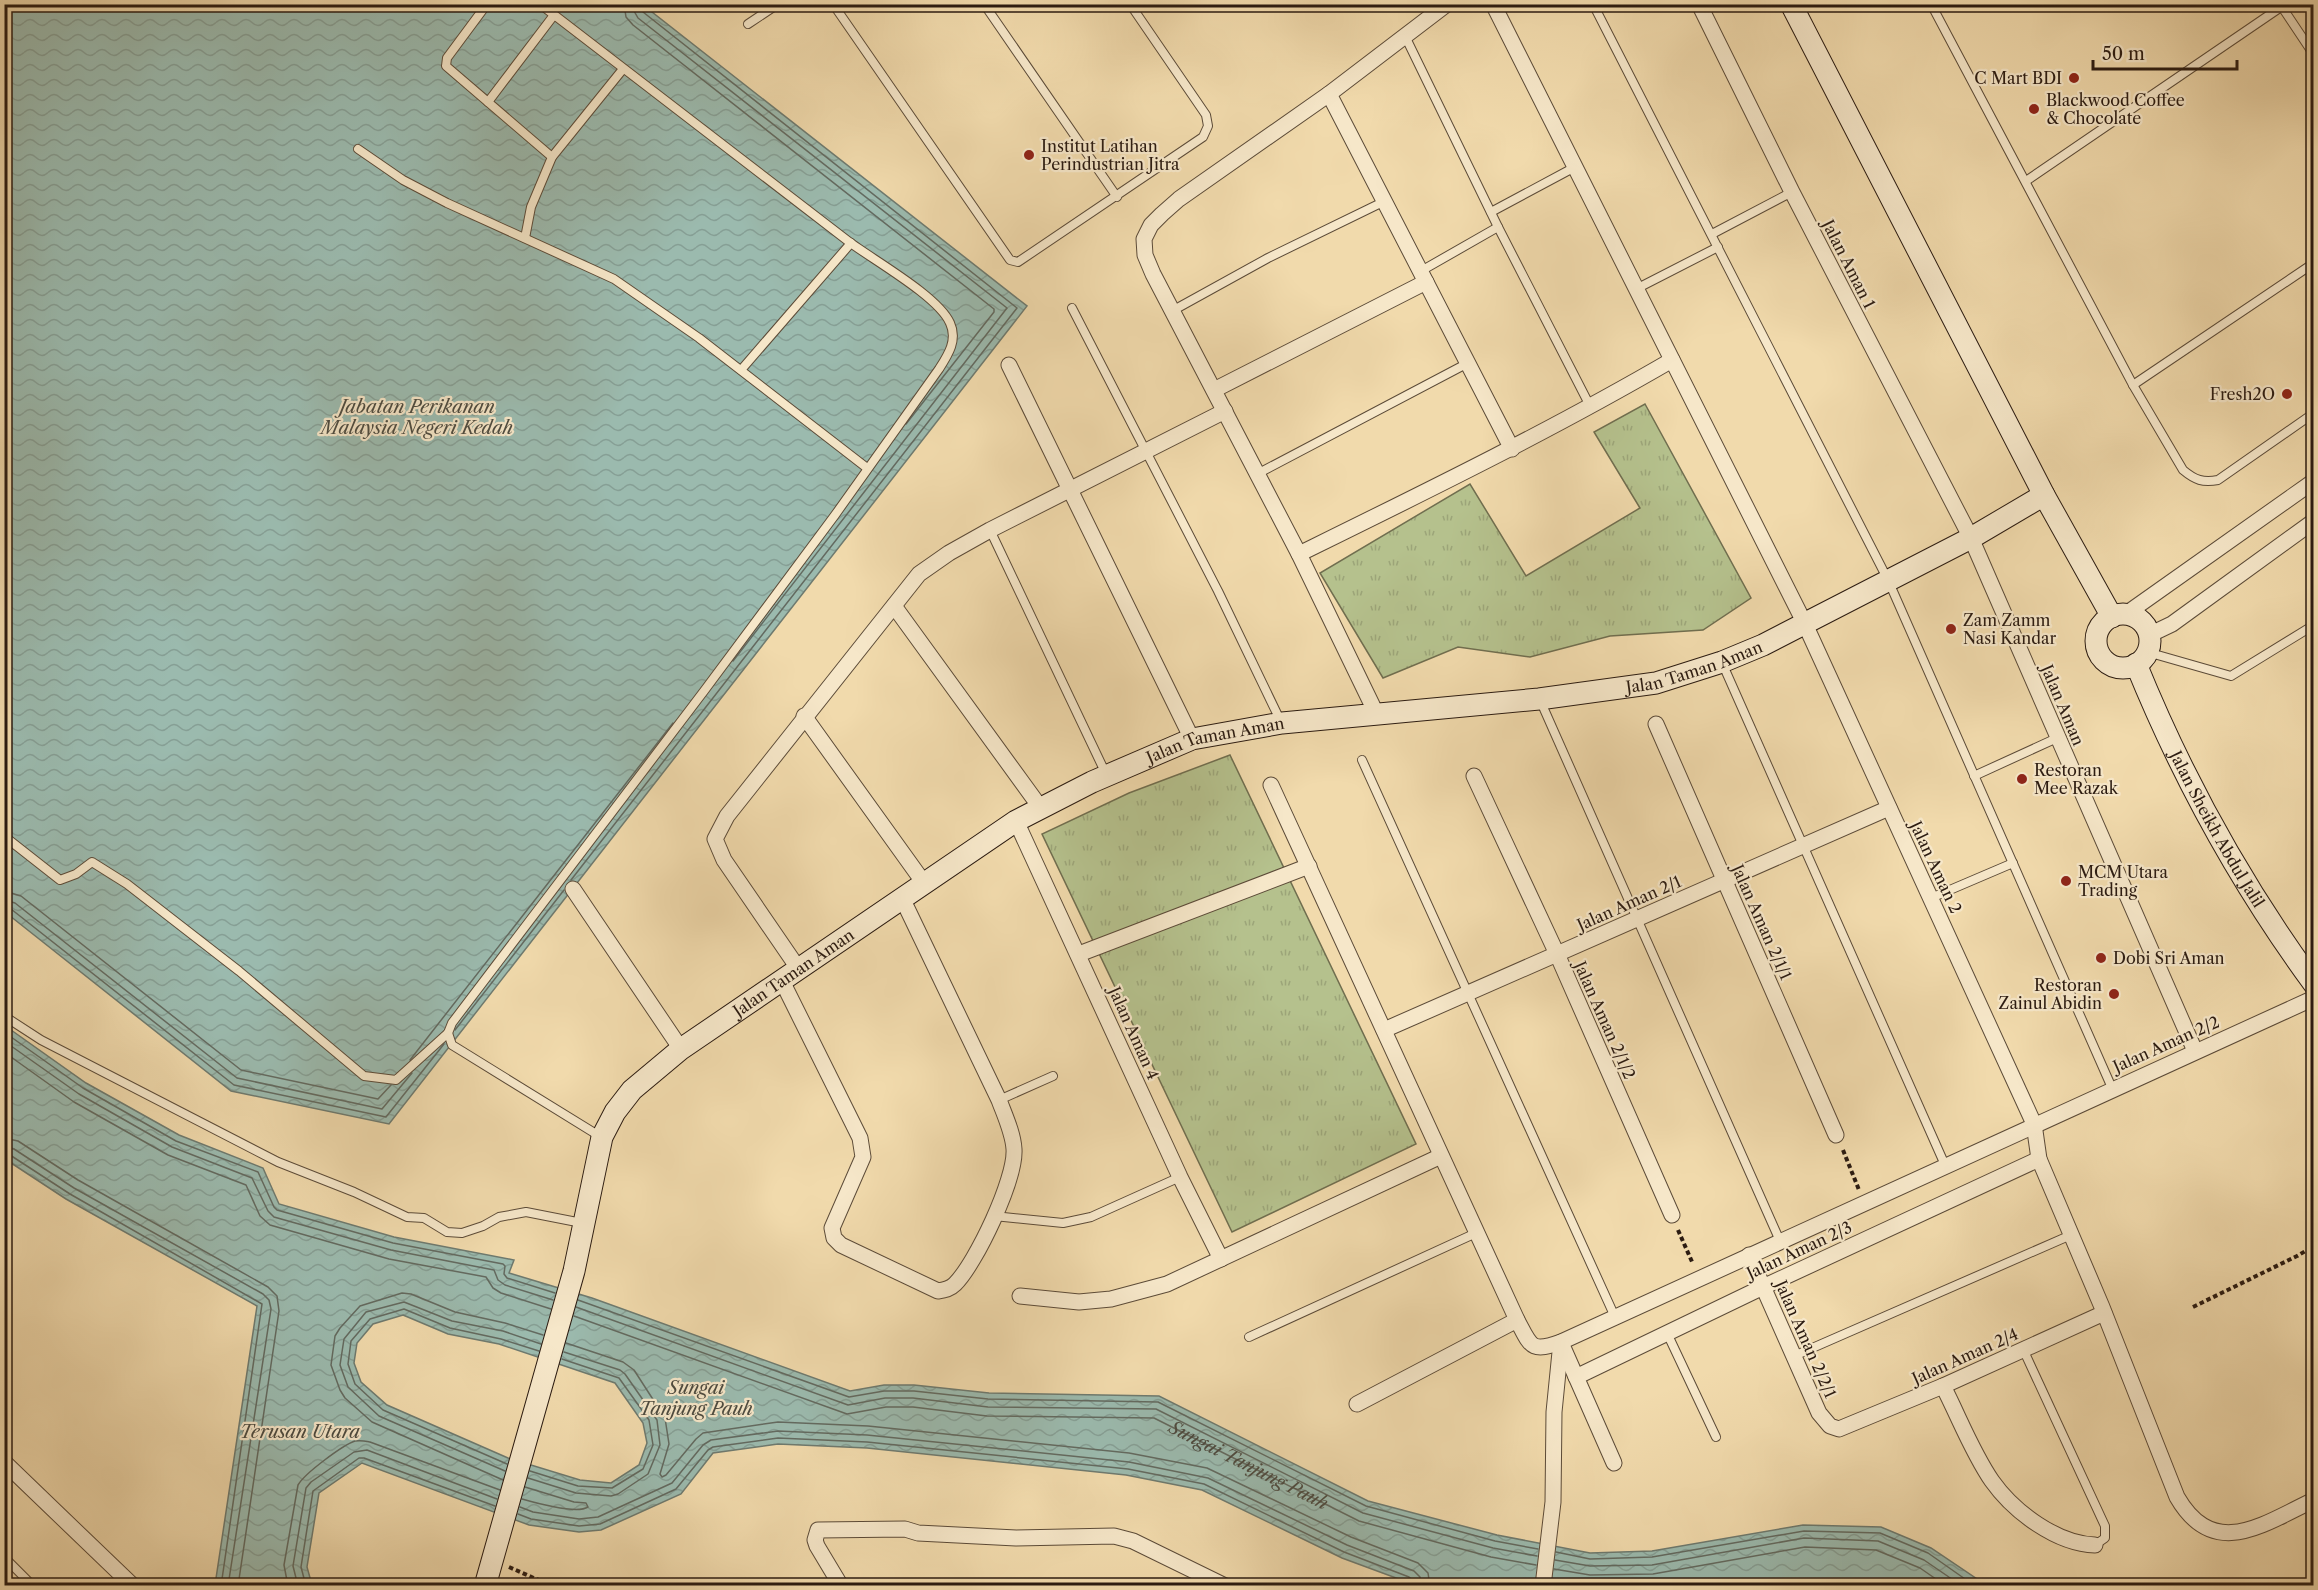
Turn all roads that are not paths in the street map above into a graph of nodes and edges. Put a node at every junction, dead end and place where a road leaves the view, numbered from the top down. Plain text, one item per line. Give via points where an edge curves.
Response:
1 (487, 4) edge
2 (540, 4) edge
3 (778, 4) edge
4 (833, 4) edge
5 (984, 4) edge
6 (1130, 4) edge
7 (1447, 4) edge
8 (1493, 4) edge
9 (1593, 4) edge
10 (1699, 4) edge
11 (1791, 4) edge
12 (1931, 4) edge
13 (2281, 6) edge
14 (554, 15) junction
15 (748, 24) dead end
16 (1405, 36) junction
17 (2313, 55) edge
18 (623, 69) junction
19 (1329, 94) junction
20 (488, 102) junction
21 (358, 149) dead end
22 (552, 157) junction
23 (1575, 167) junction
24 (2026, 181) junction
25 (1792, 192) junction
26 (1116, 196) junction
27 (1384, 201) junction
28 (1491, 212) junction
29 (1498, 227) junction
30 (1712, 234) junction
31 (525, 237) junction
32 (851, 243) junction
33 (1718, 246) junction
34 (2313, 263) edge
35 (1424, 277) junction
36 (1636, 289) junction
37 (1072, 308) dead end
38 (1172, 310) junction
39 (1672, 360) junction
40 (1468, 363) junction
41 (1009, 364) dead end
42 (741, 370) junction
43 (2133, 385) junction
44 (1214, 390) junction
45 (1591, 408) junction
46 (1225, 411) junction
47 (2313, 412) edge
48 (1512, 449) junction
49 (1146, 451) junction
50 (867, 468) junction
51 (1257, 474) junction
52 (2313, 481) edge
53 (1070, 490) junction
54 (2044, 495) junction
55 (2313, 521) edge
56 (990, 530) junction
57 (1971, 538) junction
58 (1299, 554) junction
59 (1888, 580) junction
60 (894, 606) junction
61 (2119, 616) junction
62 (1805, 624) junction
63 (2313, 625) edge
64 (2144, 650) junction
65 (1722, 662) junction
66 (1539, 699) junction
67 (1376, 713) junction
68 (804, 716) junction
69 (1282, 723) junction
70 (1656, 724) dead end
71 (2057, 738) junction
72 (1192, 739) junction
73 (1362, 760) dead end
74 (1107, 776) junction
75 (1474, 776) dead end
76 (1974, 776) junction
77 (1271, 785) dead end
78 (1040, 807) junction
79 (1889, 808) junction
80 (1017, 821) junction
81 (4, 836) edge
82 (1803, 846) junction
83 (2013, 863) junction
84 (1309, 866) junction
85 (1724, 880) junction
86 (924, 883) junction
87 (573, 889) dead end
88 (902, 898) junction
89 (1931, 898) junction
90 (1637, 919) junction
91 (1078, 954) junction
92 (1557, 954) junction
93 (789, 974) junction
94 (2313, 984) edge
95 (1467, 993) junction
96 (2313, 998) edge
97 (4, 1016) edge
98 (1384, 1030) junction
99 (448, 1033) junction
100 (681, 1049) junction
101 (2195, 1051) junction
102 (1053, 1076) dead end
103 (2112, 1088) junction
104 (999, 1100) junction
105 (2034, 1124) junction
106 (1836, 1136) road end
107 (602, 1137) junction
108 (1441, 1156) junction
109 (2039, 1159) junction
110 (1945, 1165) junction
111 (1180, 1177) junction
112 (1672, 1215) road end
113 (994, 1216) junction
114 (582, 1222) junction
115 (1476, 1233) junction
116 (2071, 1235) junction
117 (1780, 1241) junction
118 (1749, 1256) junction
119 (1221, 1259) junction
120 (1762, 1287) junction
121 (1020, 1296) dead end
122 (2104, 1313) junction
123 (1615, 1317) junction
124 (1516, 1320) junction
125 (1667, 1333) junction
126 (1249, 1337) dead end
127 (1561, 1342) junction
128 (2023, 1349) junction
129 (1794, 1356) junction
130 (1576, 1377) junction
131 (1943, 1386) junction
132 (1357, 1404) dead end
133 (1839, 1429) joint
134 (1716, 1437) dead end
135 (4, 1462) edge
136 (1614, 1463) dead end
137 (2313, 1500) edge
138 (2095, 1545) joint
139 (4, 1557) edge
140 (33, 1586) edge
141 (133, 1586) edge
142 (485, 1586) edge
143 (841, 1586) edge
144 (1225, 1586) edge
145 (1543, 1586) edge

1 - 20 lane via 447,58 446,66
2 - 14 lane
3 - 15 lane
4 - 26 lane via 1011,260 1018,262
5 - 26 lane
6 - 26 lane via 1206,115 1208,126 1203,137
7 - 16 street
8 - 23 street, Jalan Aman 2
9 - 30 lane
10 - 25 street, Jalan Aman 1
11 - 54 street
12 - 24 lane
13 - 17 lane
13 - 24 lane
14 - 18 lane
14 - 20 lane
16 - 19 street
16 - 28 lane
18 - 22 lane
18 - 32 lane
19 - 27 street
19 - 38 street via 1179,199 1152,225 1144,239 1145,255
20 - 22 lane
21 - 31 lane via 403,180
22 - 31 lane via 531,207
23 - 28 lane
23 - 36 street, Jalan Aman 2
24 - 43 lane
25 - 30 lane
25 - 57 street, Jalan Aman 1
27 - 35 street
27 - 38 lane
28 - 29 lane
29 - 35 lane
29 - 45 lane
30 - 33 lane
31 - 42 lane via 614,279
32 - 42 lane
32 - 50 lane via 925,296 950,323 954,337 939,369
33 - 36 lane
33 - 59 lane
34 - 43 lane
35 - 40 street
35 - 44 street
36 - 39 street, Jalan Aman 2
37 - 49 lane
38 - 44 street
39 - 45 street
39 - 62 street, Jalan Aman 2
40 - 48 street
40 - 51 lane
41 - 53 street
42 - 50 lane
43 - 47 lane via 2183,470 2206,482 2218,480
44 - 46 street
45 - 48 street
46 - 49 street
46 - 51 street
48 - 58 street
49 - 53 street
49 - 69 lane
50 - 99 lane via 836,515
51 - 58 street
52 - 61 street
53 - 56 street
53 - 72 street
54 - 57 street, Jalan Taman Aman
54 - 61 street
55 - 64 street via 2172,624
56 - 60 street via 919,574
56 - 74 lane
57 - 59 street, Jalan Taman Aman
57 - 71 street, Jalan Aman
58 - 67 street
59 - 62 street, Jalan Taman Aman
59 - 76 lane
60 - 68 street
60 - 78 street
61 - 64 street via 2141,621
61 - 64 street via 2104,621 2096,637 2099,653 2120,668
62 - 65 street, Jalan Taman Aman
62 - 79 street, Jalan Aman 2
63 - 64 lane via 2231,676
64 - 94 street, Jalan Sheikh Abdul Jalil via 2158,718 2222,841 2280,938
65 - 66 street, Jalan Taman Aman via 1656,683
65 - 82 lane
66 - 67 street, Jalan Taman Aman
66 - 90 lane
67 - 69 street, Jalan Taman Aman
68 - 86 street
68 - 93 street via 727,816 715,839
69 - 72 street, Jalan Taman Aman
70 - 85 street, Jalan Aman 2/1/1
71 - 76 lane
71 - 101 street, Jalan Aman
72 - 74 street, Jalan Taman Aman
73 - 95 lane
74 - 78 street, Jalan Taman Aman
75 - 92 street, Jalan Aman 2/1/2
76 - 83 lane
77 - 84 street
78 - 80 street, Jalan Taman Aman
79 - 82 street, Jalan Aman 2/1
79 - 89 street, Jalan Aman 2
80 - 86 street, Jalan Taman Aman
80 - 91 street, Jalan Aman 4
81 - 99 lane via 60,880 92,862 127,884 364,1076 396,1080
82 - 85 street, Jalan Aman 2/1
82 - 110 lane
83 - 89 lane
83 - 103 lane
84 - 91 street
84 - 98 street
85 - 90 street, Jalan Aman 2/1
85 - 106 street, Jalan Aman 2/1/1
86 - 88 street, Jalan Taman Aman
87 - 100 street
88 - 93 street, Jalan Taman Aman
88 - 104 street
89 - 105 street, Jalan Aman 2
90 - 92 street, Jalan Aman 2/1
90 - 117 lane
91 - 111 street, Jalan Aman 4
92 - 95 street, Jalan Aman 2/1
92 - 112 street, Jalan Aman 2/1/2
93 - 100 street, Jalan Taman Aman
93 - 113 street via 860,1138 863,1157 832,1228 834,1238 938,1291 946,1290 966,1270
95 - 98 street, Jalan Aman 2/1
95 - 123 lane
96 - 101 street, Jalan Aman 2/2
97 - 114 lane via 41,1040 278,1162 407,1217 424,1218 447,1232 462,1233 500,1217 526,1212
98 - 108 street
99 - 107 lane via 452,1045
100 - 107 street, Jalan Taman Aman via 632,1090
101 - 103 street, Jalan Aman 2/2
102 - 104 lane
103 - 105 street, Jalan Aman 2/2
104 - 113 street via 1014,1150 1011,1172
105 - 109 street, Jalan Aman 2
105 - 110 street, Jalan Aman 2/2
107 - 114 street, Jalan Taman Aman
108 - 115 street
108 - 119 street
109 - 116 street, Jalan Aman 2
109 - 120 street, Jalan Aman 2/3
110 - 117 street, Jalan Aman 2/2
111 - 113 lane via 1091,1217 1063,1223
111 - 119 street, Jalan Aman 4
114 - 142 street, Jalan Taman Aman via 574,1271
115 - 124 street
115 - 126 lane
116 - 122 street, Jalan Aman 2
116 - 129 lane
117 - 118 street, Jalan Aman 2/2
118 - 120 street, Jalan Aman 2/2/1
118 - 123 street, Jalan Aman 2/2
119 - 121 street via 1167,1284 1111,1299 1079,1302
120 - 125 street, Jalan Aman 2/3
120 - 129 street, Jalan Aman 2/2/1
122 - 128 street, Jalan Aman 2/4
122 - 137 street, Jalan Aman 2 via 2187,1514 2201,1526 2217,1532 2240,1532
123 - 127 street, Jalan Aman 2/2
124 - 127 street, Jalan Aman 2/2 via 1536,1348
124 - 132 street
125 - 130 street, Jalan Aman 2/3
125 - 134 lane
127 - 130 street
127 - 145 street via 1554,1412 1553,1502
128 - 131 street, Jalan Aman 2/4
128 - 138 lane via 2105,1526 2105,1538
129 - 133 street, Jalan Aman 2/2/1 via 1819,1413 1830,1426
130 - 136 street
131 - 133 street, Jalan Aman 2/4
131 - 138 street via 2001,1492 2033,1521 2059,1537 2078,1545
135 - 141 street
139 - 140 lane
143 - 144 street via 817,1546 819,1530 905,1529 1016,1538 1114,1536 1133,1541

